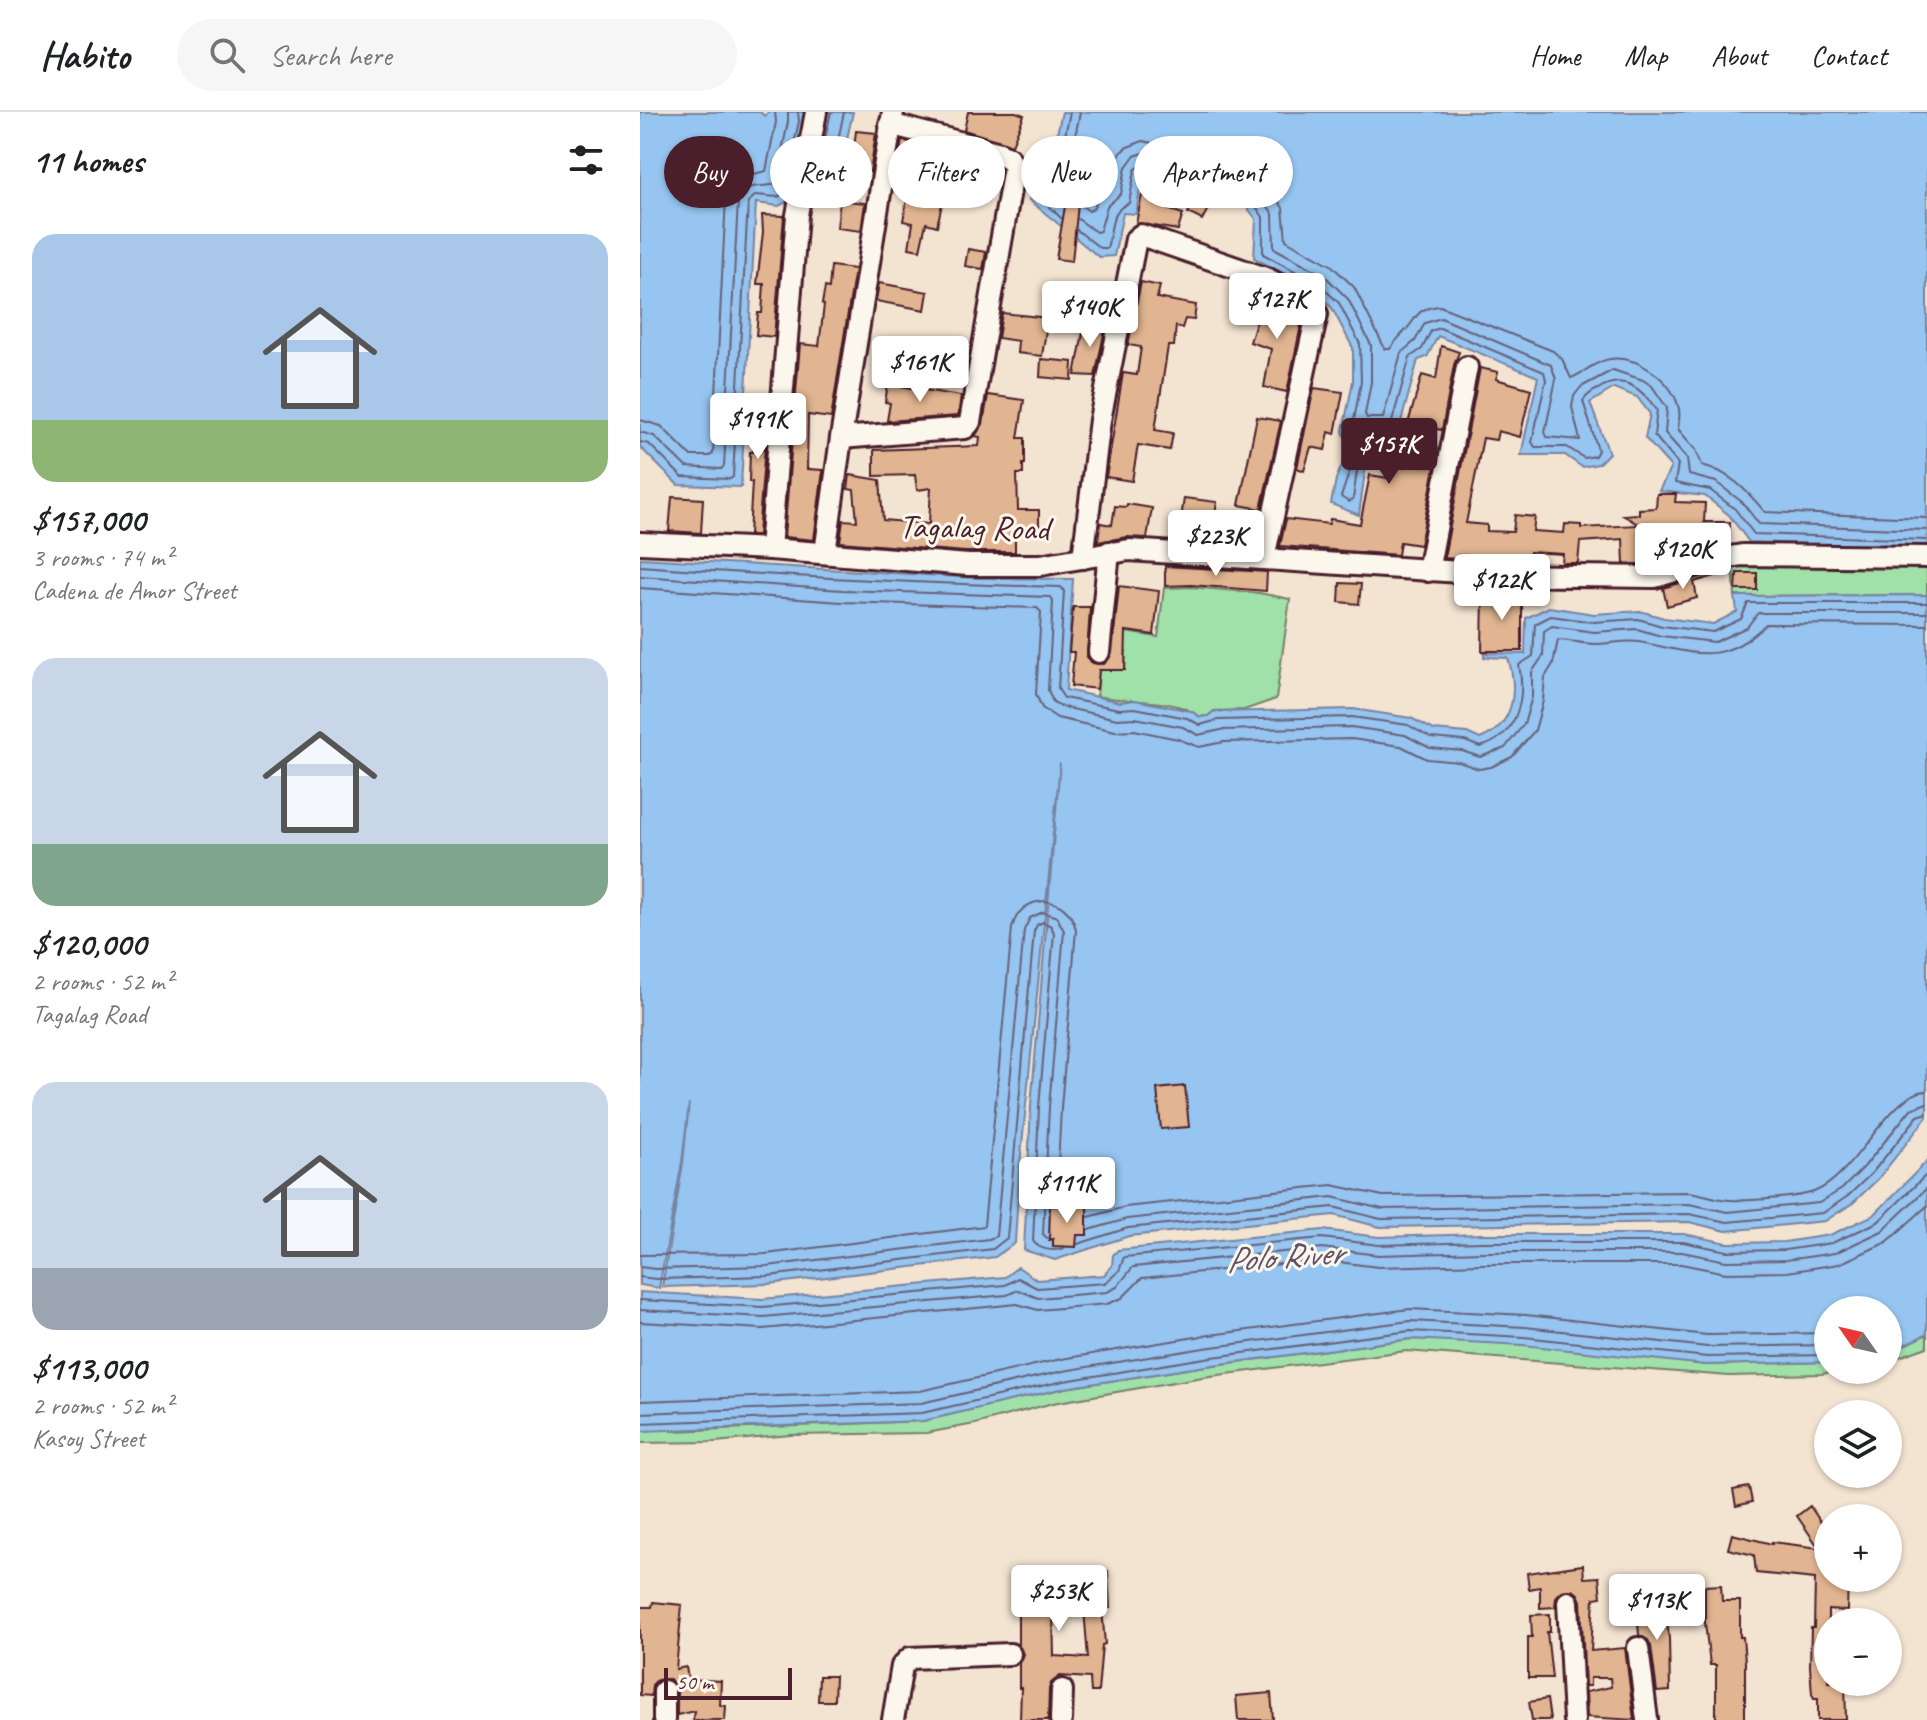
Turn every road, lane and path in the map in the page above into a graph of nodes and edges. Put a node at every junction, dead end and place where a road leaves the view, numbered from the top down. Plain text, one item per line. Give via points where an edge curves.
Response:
1 (816, 112) edge
2 (892, 118) edge
3 (1467, 367) dead end
4 (841, 438) junction
5 (640, 543) edge
6 (770, 549) junction
7 (1109, 552) junction
8 (825, 553) junction
9 (1927, 557) edge
10 (1083, 558) junction
11 (1264, 558) junction
12 (1428, 571) junction
13 (1099, 652) dead end
14 (1568, 1602) dead end
15 (1638, 1648) dead end
16 (1010, 1654) dead end
17 (1062, 1690) dead end
18 (664, 1691) dead end
19 (664, 1720) edge
20 (893, 1720) edge
21 (1061, 1720) edge
22 (1574, 1720) edge
23 (1647, 1720) edge

1 - 6 street via 797,215
2 - 4 street
2 - 4 street via 1000,153 1014,167 970,422 965,428
3 - 12 street
4 - 8 street
5 - 6 street, Tagalag Road
6 - 8 street, Tagalag Road
7 - 10 street, Tagalag Road
7 - 11 street, Tagalag Road
7 - 13 street
8 - 10 street, Tagalag Road via 968,565 1040,565
9 - 12 street, Tagalag Road via 1742,555 1655,577
10 - 11 street via 1100,420 1141,235 1268,279 1310,301 1317,314
11 - 12 street, Tagalag Road
14 - 22 street
15 - 23 street
16 - 20 street via 910,1658 902,1666
17 - 21 street
18 - 19 street

